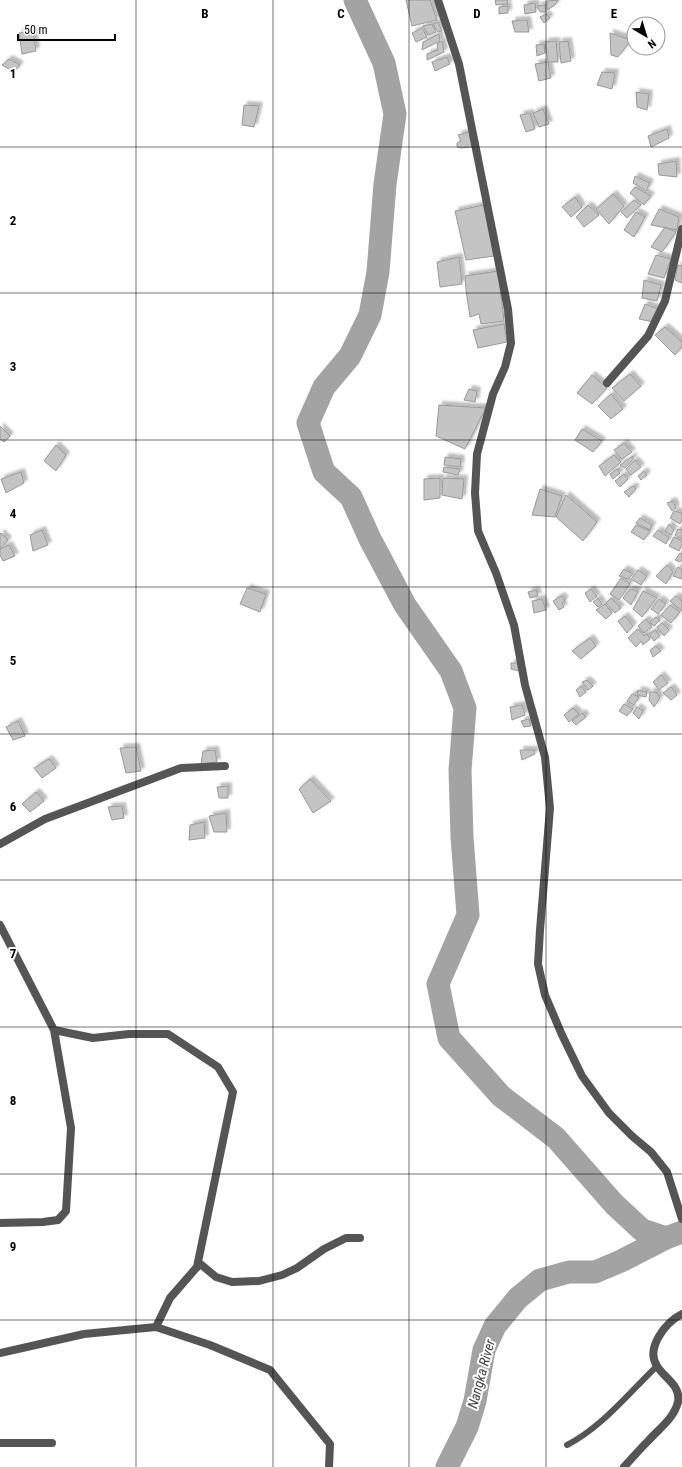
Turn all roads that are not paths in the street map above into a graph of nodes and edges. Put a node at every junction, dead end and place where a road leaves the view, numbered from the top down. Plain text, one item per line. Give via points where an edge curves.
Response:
1 (438, 0) edge
2 (682, 229) edge
3 (678, 262) edge
4 (607, 383) dead end
5 (225, 766) dead end
6 (0, 844) edge
7 (0, 925) edge
8 (54, 1030) junction
9 (682, 1219) edge
10 (0, 1223) edge
11 (360, 1238) dead end
12 (198, 1262) junction
13 (682, 1314) edge
14 (156, 1327) junction
15 (0, 1353) edge
16 (657, 1366) junction
17 (680, 1400) edge
18 (0, 1443) edge
19 (52, 1443) dead end
20 (566, 1445) dead end
21 (330, 1467) edge
22 (624, 1467) edge

1 - 9 street via 460,64 508,309 511,343 493,394 477,454 475,494 478,531 514,625 525,685 545,757 550,808 538,964 545,995 582,1076 609,1113 651,1152 667,1172
2 - 3 street
3 - 4 street via 665,301 648,336
5 - 6 street via 181,768 45,819
7 - 8 street
8 - 10 street via 71,1128 66,1211 58,1220
8 - 12 street via 93,1038 129,1034 168,1034 218,1067 233,1092
11 - 12 street via 346,1238 324,1249 297,1268 259,1281 232,1282 216,1277
12 - 14 street via 197,1267 170,1298
13 - 16 street via 669,1322 658,1336 654,1358
14 - 15 street via 84,1334
14 - 21 street via 210,1345 270,1370 330,1444
16 - 17 street via 673,1384
16 - 20 lane via 608,1416
17 - 22 street via 667,1421
18 - 19 street

